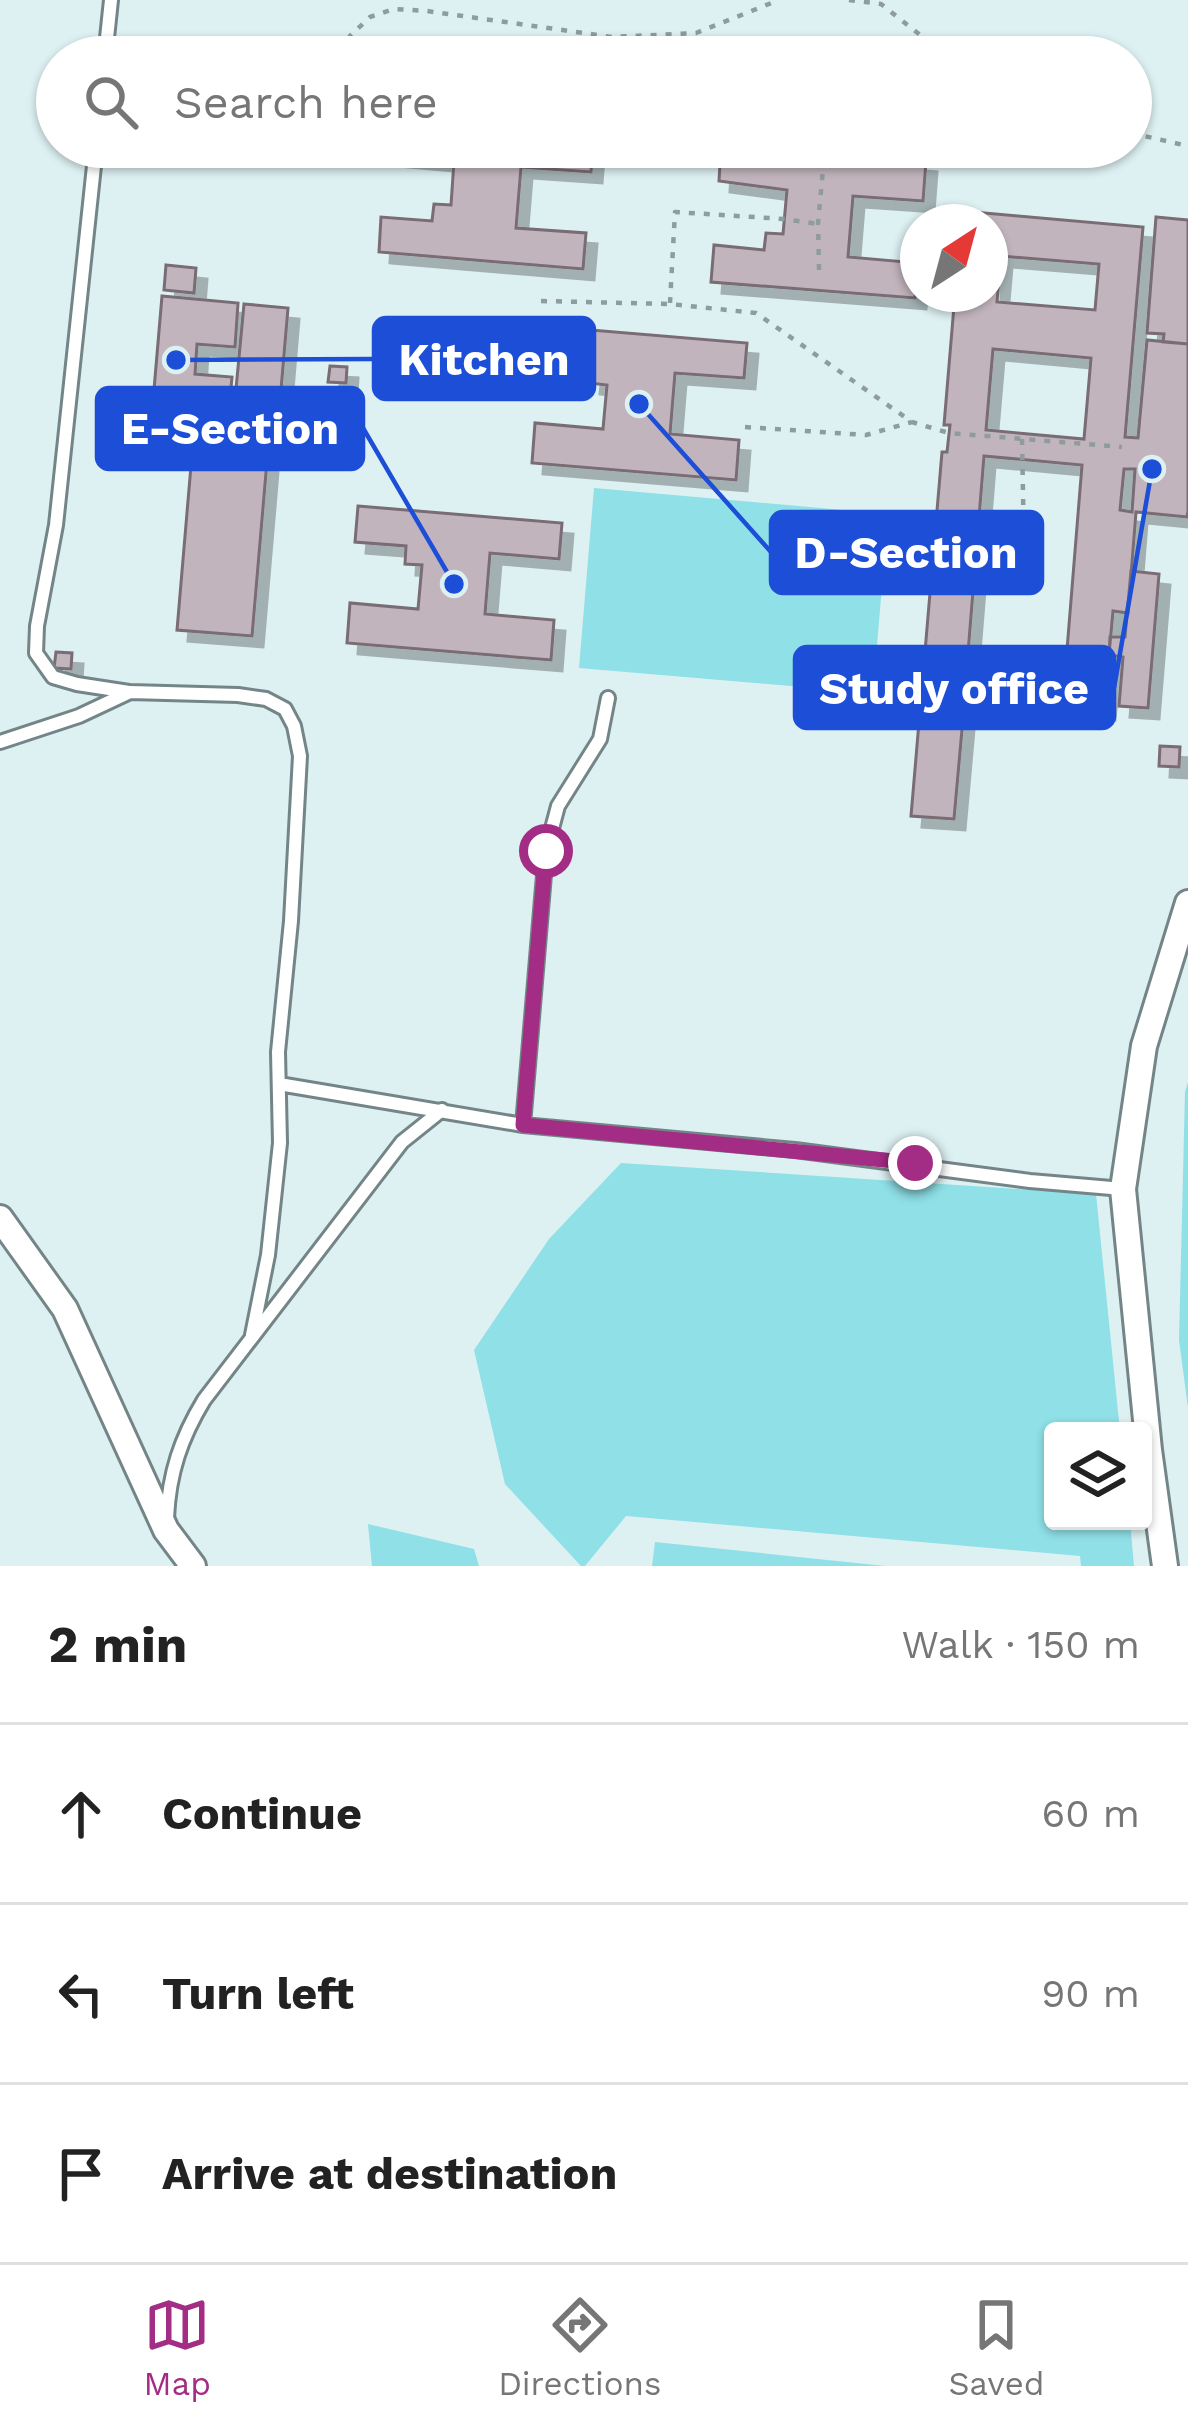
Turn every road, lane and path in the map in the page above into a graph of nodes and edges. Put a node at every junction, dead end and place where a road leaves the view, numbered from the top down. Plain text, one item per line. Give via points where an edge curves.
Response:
1 (111, 0) edge
2 (778, 0) edge
3 (849, 0) edge
4 (107, 36) edge
5 (350, 36) edge
6 (605, 36) edge
7 (633, 36) edge
8 (921, 36) edge
9 (1152, 138) edge
10 (1188, 146) edge
11 (94, 168) edge
12 (823, 168) edge
13 (818, 224) junction
14 (819, 270) dead end
15 (541, 301) dead end
16 (670, 304) junction
17 (912, 422) junction
18 (745, 427) dead end
19 (1022, 439) junction
20 (1122, 447) dead end
21 (1024, 547) dead end
22 (130, 692) junction
23 (608, 698) dead end
24 (0, 742) edge
25 (1188, 903) edge
26 (279, 1084) junction
27 (442, 1110) junction
28 (523, 1125) junction
29 (1123, 1189) junction
30 (0, 1218) edge
31 (252, 1335) junction
32 (166, 1530) junction
33 (193, 1566) edge
34 (1165, 1566) edge

1 - 4 lane
2 - 7 path via 696,33
3 - 8 path via 881,4
5 - 6 path via 394,9
9 - 10 path
11 - 22 lane via 36,653 53,676
12 - 13 path
13 - 14 path
13 - 16 path via 675,212
15 - 16 path
16 - 17 path via 756,313
17 - 18 path via 866,435
17 - 19 path
19 - 20 path
19 - 21 path
22 - 24 lane
22 - 26 lane via 266,699 294,726 299,797
23 - 28 lane via 600,739 557,806 546,851
25 - 29 street via 1144,1046
26 - 27 lane
26 - 31 lane via 268,1255
27 - 28 lane
27 - 31 lane via 402,1142
28 - 29 lane
29 - 34 street
30 - 32 street via 65,1309
31 - 32 lane via 186,1429
32 - 33 street

